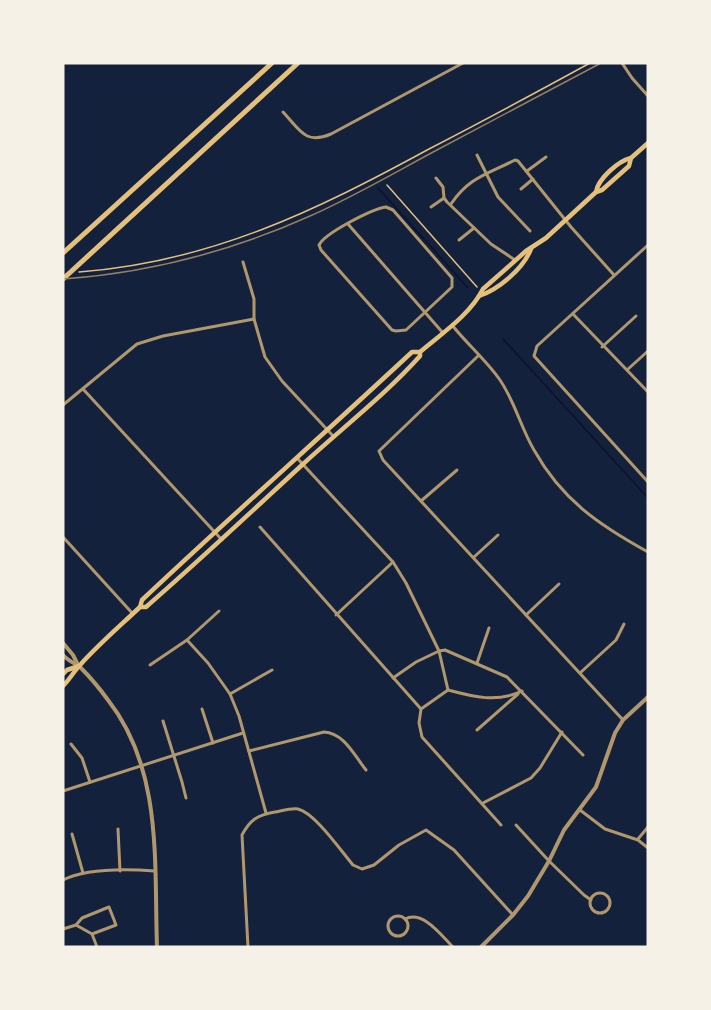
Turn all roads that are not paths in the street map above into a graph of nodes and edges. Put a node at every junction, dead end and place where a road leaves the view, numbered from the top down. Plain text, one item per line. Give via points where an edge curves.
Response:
1 (272, 63) edge
2 (298, 63) edge
3 (463, 63) edge
4 (622, 63) edge
5 (648, 96) edge
6 (284, 112) dead end
7 (648, 143) edge
8 (477, 155) dead end
9 (546, 157) dead end
10 (527, 171) junction
11 (487, 174) junction
12 (436, 178) dead end
13 (533, 179) junction
14 (521, 189) dead end
15 (444, 198) junction
16 (451, 204) junction
17 (431, 207) dead end
18 (566, 220) junction
19 (348, 224) junction
20 (474, 228) junction
21 (530, 231) dead end
22 (459, 240) dead end
23 (648, 245) edge
24 (531, 249) junction
25 (63, 253) edge
26 (515, 260) junction
27 (243, 262) dead end
28 (615, 276) junction
29 (63, 279) edge
30 (479, 296) junction
31 (425, 313) junction
32 (573, 314) junction
33 (636, 316) dead end
34 (254, 319) junction
35 (452, 325) junction
36 (443, 333) junction
37 (602, 347) junction
38 (648, 351) edge
39 (420, 352) junction
40 (478, 356) junction
41 (627, 370) junction
42 (83, 388) junction
43 (648, 392) edge
44 (63, 405) edge
45 (328, 431) junction
46 (334, 437) junction
47 (296, 458) junction
48 (303, 465) junction
49 (457, 470) dead end
50 (648, 482) edge
51 (421, 501) junction
52 (260, 527) dead end
53 (214, 532) junction
54 (498, 535) dead end
55 (63, 537) edge
56 (222, 540) junction
57 (648, 552) edge
58 (474, 557) junction
59 (393, 562) junction
60 (559, 584) dead end
61 (140, 607) junction
62 (219, 610) dead end
63 (133, 614) junction
64 (336, 615) junction
65 (526, 615) junction
66 (624, 624) dead end
67 (489, 628) dead end
68 (187, 640) junction
69 (63, 643) edge
70 (439, 651) junction
71 (63, 655) edge
72 (477, 663) junction
73 (150, 665) dead end
74 (79, 666) junction
75 (272, 670) dead end
76 (580, 673) junction
77 (63, 674) edge
78 (393, 678) junction
79 (63, 686) edge
80 (448, 690) junction
81 (522, 691) junction
82 (230, 694) junction
83 (648, 697) edge
84 (202, 709) dead end
85 (421, 709) junction
86 (623, 720) junction
87 (163, 721) dead end
88 (477, 730) dead end
89 (562, 732) junction
90 (243, 733) junction
91 (213, 743) junction
92 (71, 744) dead end
93 (249, 751) junction
94 (175, 755) junction
95 (583, 755) dead end
96 (142, 766) junction
97 (366, 770) dead end
98 (90, 782) junction
99 (63, 791) edge
100 (186, 798) dead end
101 (483, 803) junction
102 (580, 810) junction
103 (266, 813) junction
104 (501, 825) dead end
105 (516, 825) dead end
106 (648, 827) edge
107 (118, 829) dead end
108 (72, 834) dead end
109 (638, 840) junction
110 (648, 848) edge
111 (549, 861) junction
112 (120, 871) junction
113 (155, 871) junction
114 (83, 873) junction
115 (63, 880) edge
116 (591, 900) junction
117 (513, 915) junction
118 (405, 919) junction
119 (76, 925) junction
120 (63, 929) edge
121 (92, 934) junction
122 (97, 947) edge
123 (157, 947) edge
124 (249, 947) edge
125 (453, 947) edge
126 (481, 947) edge

1 - 25 highway
2 - 29 highway
3 - 6 street via 315,140
4 - 5 street
7 - 18 main road via 623,160
8 - 11 street
9 - 10 street
10 - 11 street via 515,160
10 - 13 street
11 - 16 street via 471,181
11 - 21 street via 498,196
12 - 15 street via 443,187
13 - 14 street
13 - 18 street
15 - 16 street
15 - 17 street
16 - 20 street
18 - 24 main road
18 - 28 street
19 - 31 street
19 - 31 street via 386,207 408,227 452,278 452,287
19 - 31 street via 322,239 321,250 392,330 406,330
20 - 22 street
20 - 26 street
23 - 28 street
24 - 26 main road
24 - 30 main road via 499,286
26 - 30 main road
27 - 34 street via 254,299
28 - 32 street
30 - 35 main road
31 - 36 street
32 - 37 street
32 - 50 street via 537,346 534,356
33 - 37 street
34 - 42 street via 137,344
34 - 45 street via 267,360
35 - 36 main road
35 - 40 street
36 - 39 main road
37 - 41 street
38 - 41 street
39 - 45 main road via 412,352
39 - 46 main road via 410,367
40 - 51 street via 379,451
40 - 57 street via 500,380 550,477 573,503 608,530
41 - 43 street
42 - 44 street
42 - 53 street
45 - 46 street
45 - 47 main road
46 - 48 main road
47 - 48 street
47 - 53 main road
48 - 56 main road
48 - 59 street
49 - 51 street
51 - 58 street
52 - 64 street
53 - 56 street
53 - 61 main road via 142,600
54 - 58 street
55 - 63 street
56 - 61 main road via 146,607
58 - 65 street
59 - 64 street
59 - 70 street
60 - 65 street
61 - 63 main road
62 - 68 street
63 - 74 main road
64 - 78 street
65 - 76 street
66 - 76 street via 616,640
67 - 72 street
68 - 73 street
68 - 82 street
69 - 74 street
70 - 72 street
70 - 78 street
70 - 80 street
71 - 74 street
72 - 81 street via 507,677
74 - 77 main road
74 - 79 main road
74 - 96 street via 132,736
75 - 82 street
76 - 86 street
78 - 85 street
80 - 81 street via 489,698 508,698
80 - 85 street
81 - 88 street
81 - 89 street
82 - 90 street
83 - 86 street
84 - 91 street
85 - 101 street via 422,737
86 - 102 street via 610,741 596,787
87 - 94 street
89 - 95 street
89 - 101 street via 531,778
90 - 91 street
90 - 93 street
91 - 94 street
92 - 98 street via 82,758
93 - 97 street via 333,732
93 - 103 street
94 - 96 street
94 - 100 street
96 - 98 street
96 - 113 street via 150,802
98 - 99 street
101 - 104 street
102 - 109 street via 605,829
102 - 111 street via 564,830
103 - 117 street via 297,809 309,814 353,865 362,868 374,865 426,830 454,850
103 - 124 street via 249,822 243,835
105 - 111 street
106 - 109 street
107 - 112 street
108 - 114 street
109 - 110 street
111 - 116 street
111 - 117 street
112 - 113 street
112 - 114 street
113 - 123 street
114 - 115 street
116 - 116 street via 597,912 606,911 609,906 603,894
117 - 126 street
118 - 118 street via 392,918 388,924 390,934 405,934
118 - 125 street via 419,917
119 - 120 street
119 - 121 street
119 - 121 street via 82,918 109,907 116,925
121 - 122 street

